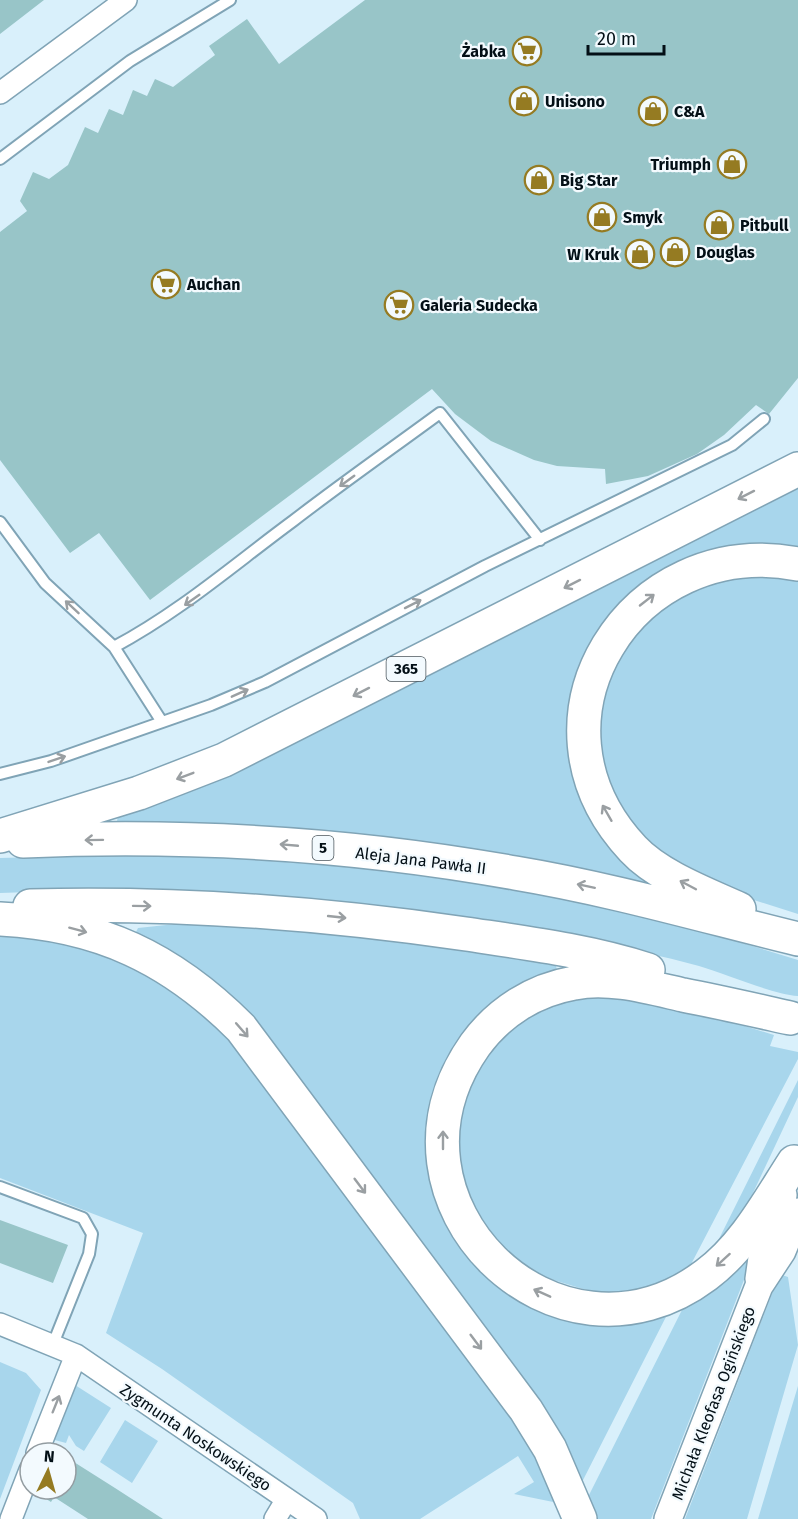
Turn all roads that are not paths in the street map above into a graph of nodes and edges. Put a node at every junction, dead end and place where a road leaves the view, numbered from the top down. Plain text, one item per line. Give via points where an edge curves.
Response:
1 (126, 0) edge
2 (230, 0) edge
3 (0, 93) edge
4 (0, 159) edge
5 (764, 418) dead end
6 (798, 469) edge
7 (0, 522) edge
8 (540, 540) junction
9 (798, 564) edge
10 (114, 647) junction
11 (162, 722) junction
12 (0, 774) edge
13 (0, 836) edge
14 (0, 843) edge
15 (0, 908) edge
16 (0, 919) edge
17 (798, 937) edge
18 (794, 1019) edge
19 (794, 1162) joint
20 (0, 1187) edge
21 (798, 1212) edge
22 (759, 1286) junction
23 (0, 1324) edge
24 (53, 1344) junction
25 (76, 1355) junction
26 (42, 1441) edge
27 (287, 1499) junction
28 (18, 1501) edge
29 (11, 1519) edge
30 (275, 1519) edge
31 (316, 1519) edge
32 (580, 1519) edge
33 (669, 1519) edge

1 - 3 street
2 - 4 lane via 130,61
5 - 8 lane via 732,445
6 -> 13 main road, 365 via 224,760 139,793
10 -> 7 lane via 45,583
8 -> 10 lane via 440,413 292,521 197,597
11 -> 8 lane via 265,682
17 -> 9 main road via 686,885 633,850 614,826 597,794 584,738 585,704 595,668 616,632 640,605 682,578 710,566 754,560
10 - 11 lane
12 -> 11 lane via 51,761
17 -> 14 main road, Aleja Jana Pawła II / 5 via 585,886 386,854 232,842 118,839
15 -> 18 main road via 83,904 195,907 379,922 513,941 626,963
16 -> 32 main road via 81,930 133,950 182,976 241,1028 526,1410 550,1449
19 -> 18 main road via 738,1246 706,1275 644,1303 605,1308 549,1297 517,1280 489,1258 457,1210 443,1159 447,1103 459,1071 482,1036 502,1015 531,996 575,982 621,982
19 - 22 street, Michała Kleofasa Ogińskiego via 764,1244
20 - 24 lane via 83,1218 92,1234 89,1254
21 - 22 street, Michała Kleofasa Ogińskiego via 782,1251
22 - 33 street, Michała Kleofasa Ogińskiego
23 - 24 street, Zygmunta Noskowskiego
24 - 25 street, Zygmunta Noskowskiego
26 -> 25 street
25 - 27 street, Zygmunta Noskowskiego
27 - 30 street
27 - 31 street, Zygmunta Noskowskiego
28 - 29 street

